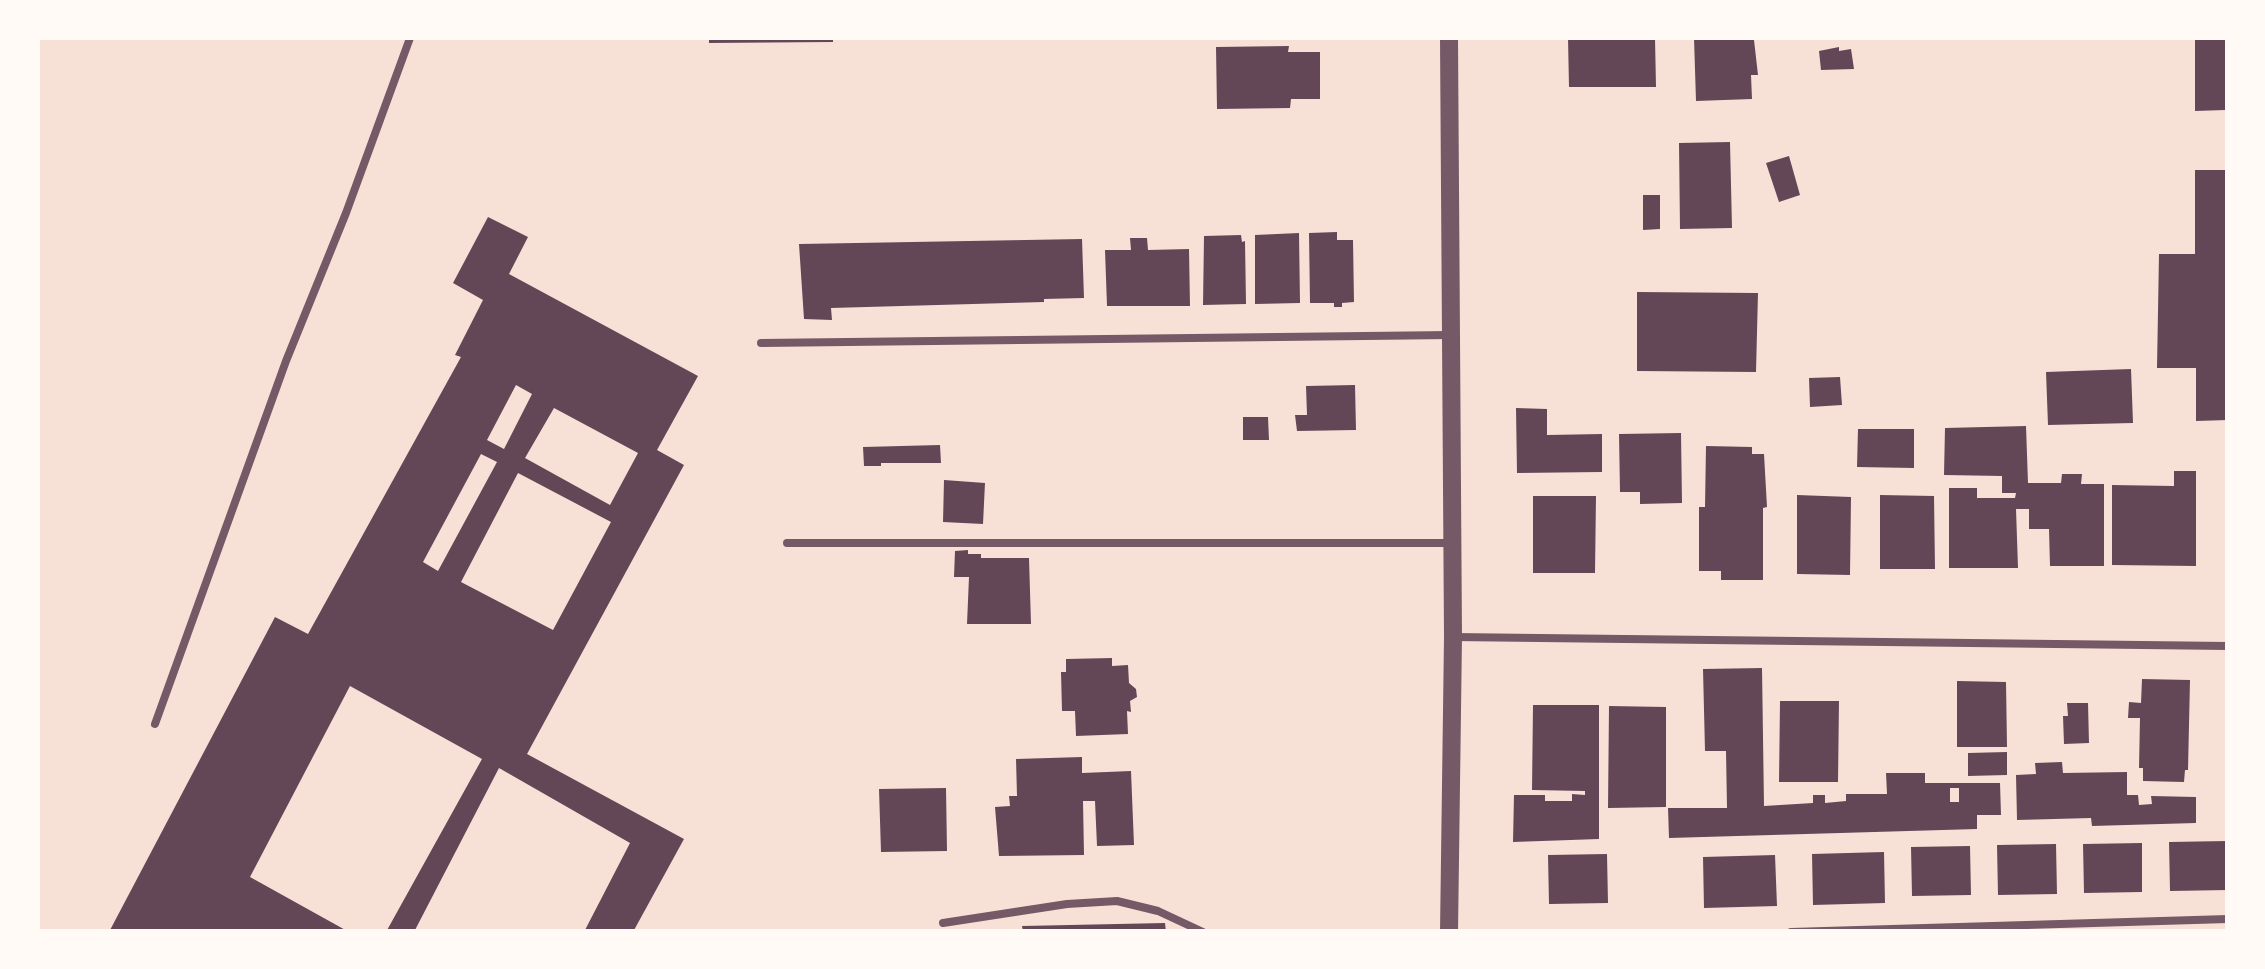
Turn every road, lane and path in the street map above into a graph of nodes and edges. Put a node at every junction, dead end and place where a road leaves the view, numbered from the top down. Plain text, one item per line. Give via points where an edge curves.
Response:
1 (410, 38) edge
2 (1449, 38) edge
3 (1451, 335) junction
4 (761, 343) dead end
5 (787, 542) dead end
6 (1452, 543) junction
7 (1453, 637) junction
8 (2228, 646) edge
9 (156, 724) dead end
10 (2228, 920) edge
11 (943, 923) dead end
12 (1962, 930) edge
13 (1203, 932) edge
14 (1450, 932) edge
15 (1790, 932) edge

1 - 9 lane
2 - 3 street
3 - 4 lane
3 - 6 street
5 - 6 lane
6 - 7 street
7 - 8 lane
7 - 14 street
10 - 12 lane
11 - 13 lane via 1117,901
12 - 15 lane

